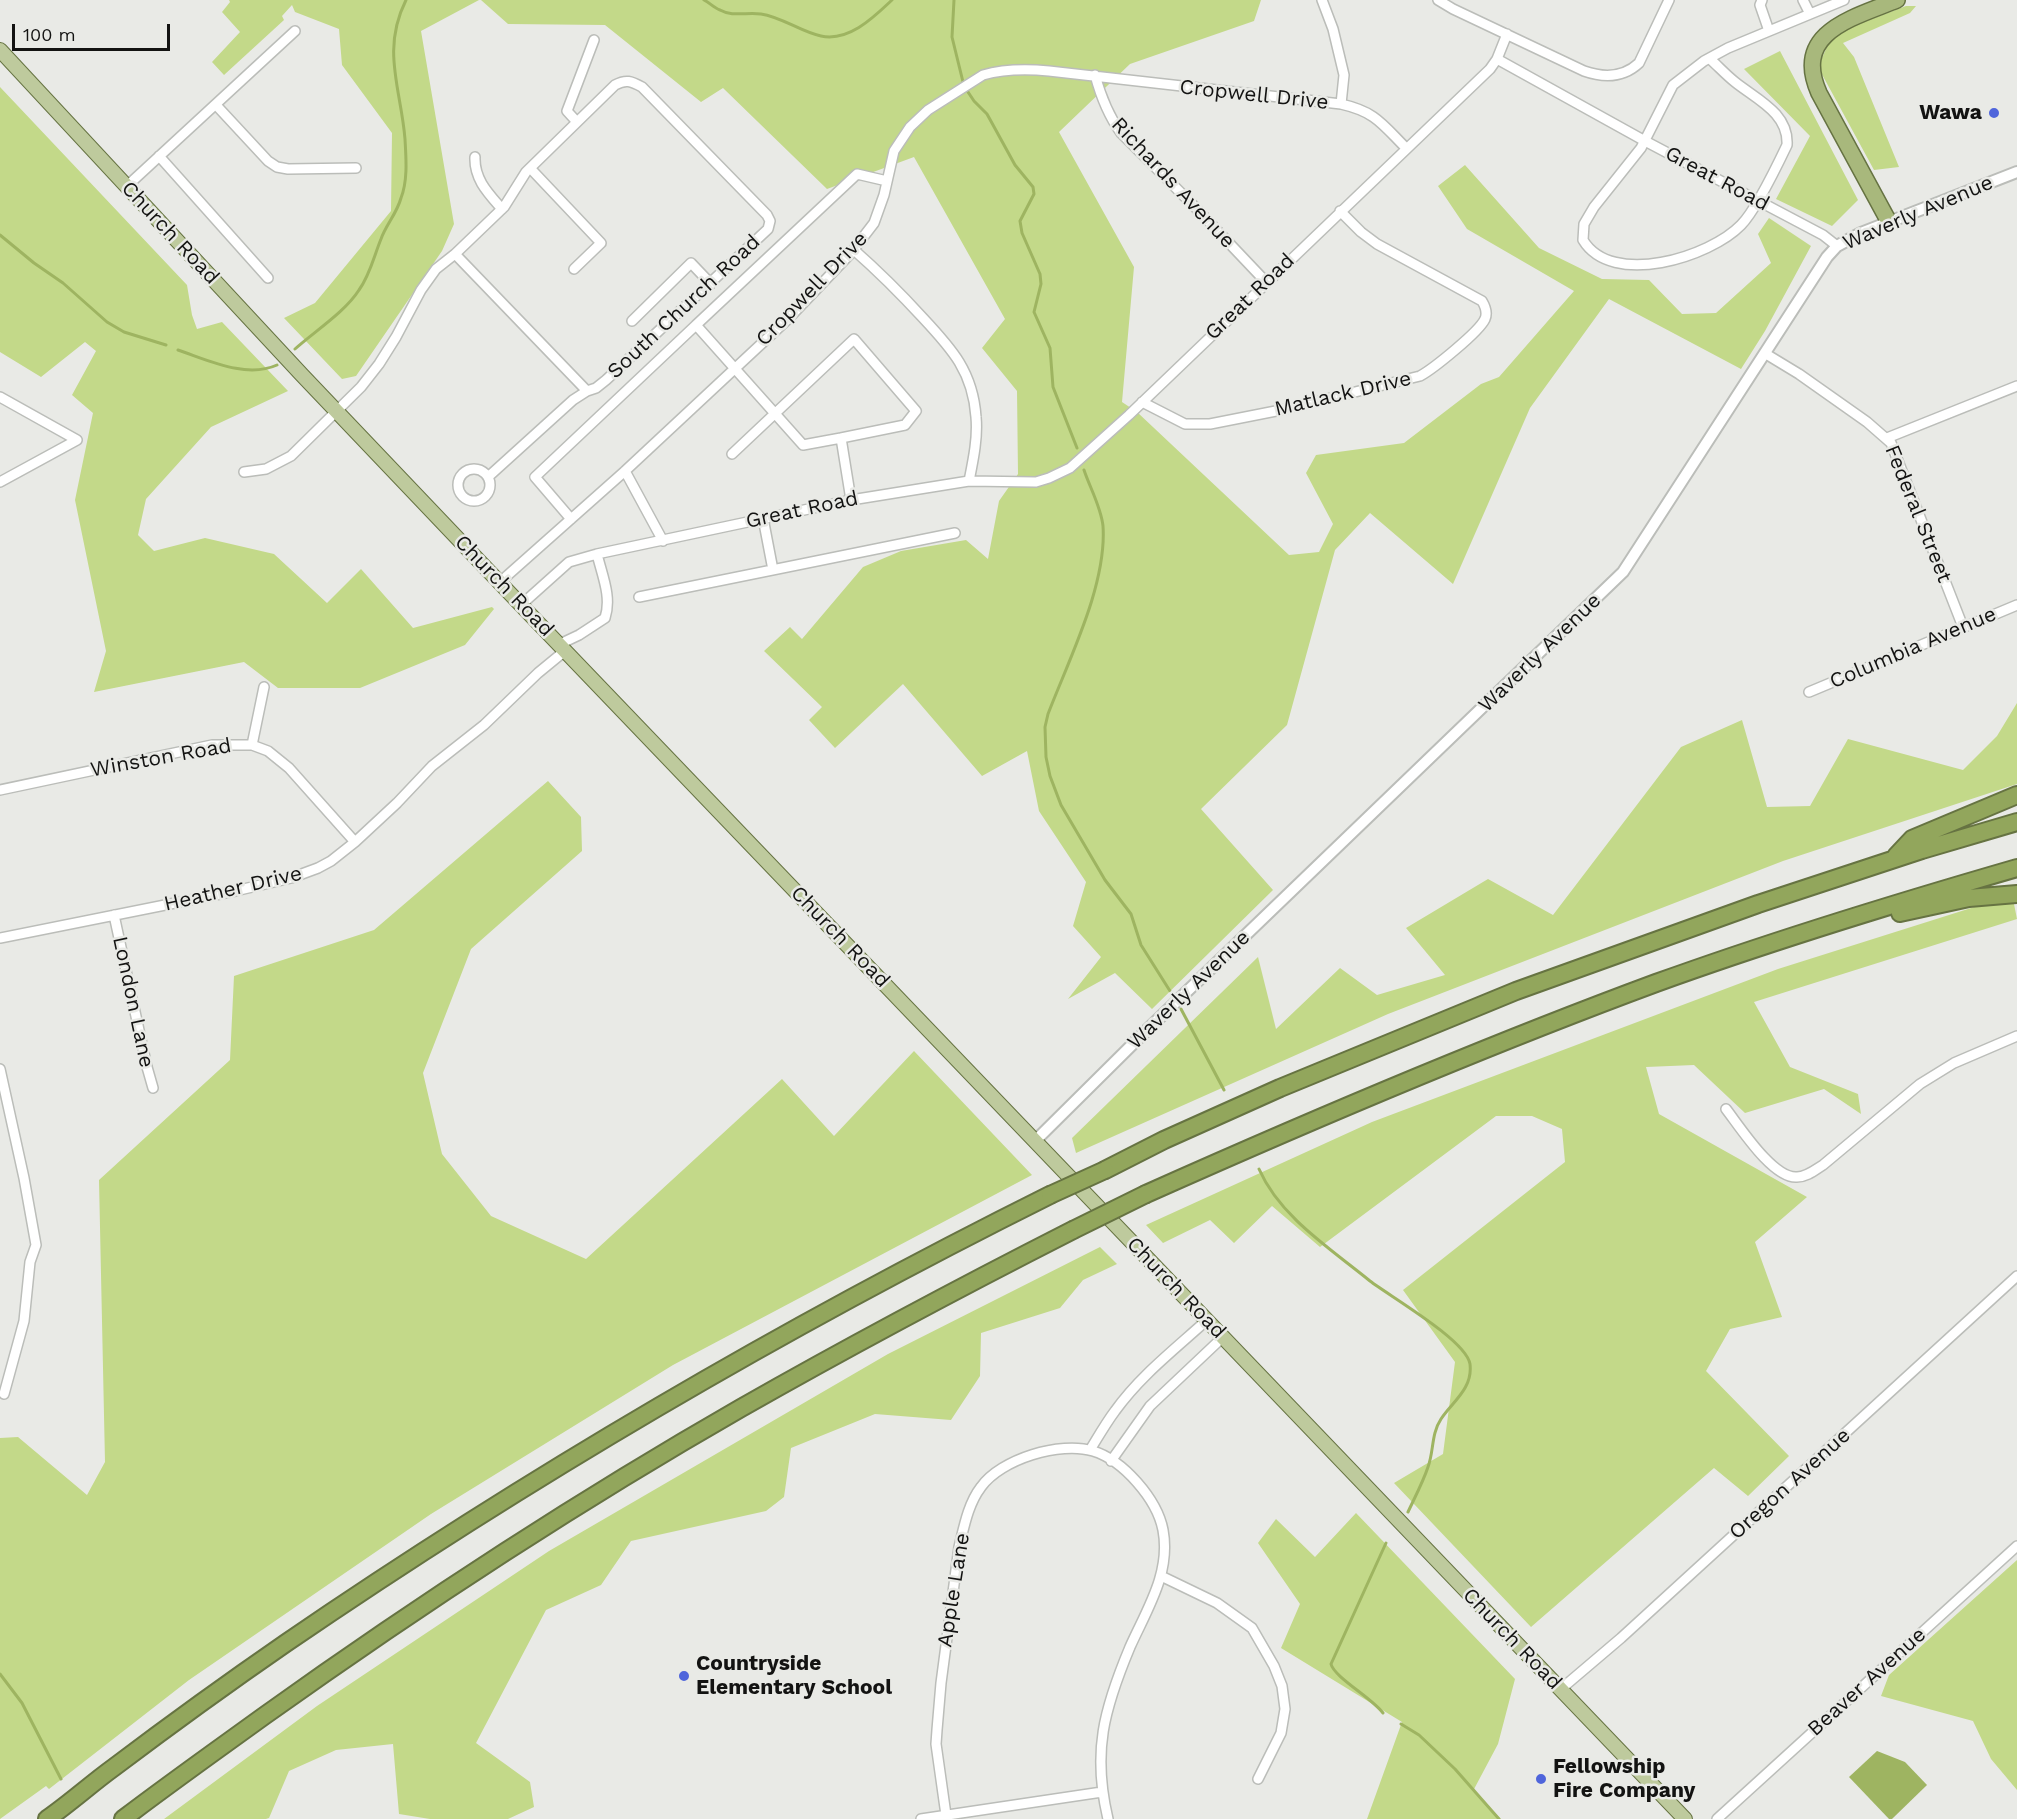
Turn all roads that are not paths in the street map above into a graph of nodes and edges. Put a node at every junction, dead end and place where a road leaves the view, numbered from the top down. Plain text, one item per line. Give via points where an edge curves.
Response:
1 (1322, 0) edge
2 (1438, 0) edge
3 (1669, 0) edge
4 (1762, 0) edge
5 (1803, 0) edge
6 (1844, 0) edge
7 (1897, 0) edge
8 (1810, 14) junction
9 (1769, 31) junction
10 (295, 32) dead end
11 (1507, 34) junction
12 (594, 40) dead end
13 (0, 50) edge
14 (1497, 59) junction
15 (1710, 59) junction
16 (1095, 75) junction
17 (1341, 104) junction
18 (216, 105) junction
19 (577, 122) junction
20 (1645, 141) junction
21 (1406, 148) junction
22 (159, 156) junction
23 (475, 157) dead end
24 (356, 168) dead end
25 (530, 168) junction
26 (2017, 172) edge
27 (887, 181) junction
28 (127, 186) junction
29 (1757, 199) junction
30 (502, 209) junction
31 (1340, 211) junction
32 (1889, 222) junction
33 (1837, 246) junction
34 (854, 250) junction
35 (455, 254) junction
36 (574, 269) dead end
37 (268, 278) dead end
38 (1266, 282) junction
39 (711, 284) junction
40 (632, 321) dead end
41 (696, 325) junction
42 (1766, 354) junction
43 (734, 367) junction
44 (2017, 386) edge
45 (587, 391) junction
46 (0, 397) edge
47 (1142, 402) junction
48 (336, 410) junction
49 (775, 413) junction
50 (841, 438) junction
51 (1887, 438) junction
52 (732, 454) dead end
53 (625, 471) junction
54 (244, 472) dead end
55 (488, 477) dead end
56 (969, 481) junction
57 (0, 482) edge
58 (851, 500) junction
59 (763, 518) junction
60 (571, 519) junction
61 (955, 533) dead end
62 (663, 541) junction
63 (597, 554) junction
64 (773, 570) junction
65 (500, 582) junction
66 (639, 597) dead end
67 (521, 605) junction
68 (2017, 605) edge
69 (1963, 627) junction
70 (563, 647) junction
71 (264, 687) dead end
72 (1809, 692) dead end
73 (252, 744) junction
74 (0, 790) edge
75 (2017, 795) edge
76 (2017, 822) edge
77 (355, 842) junction
78 (1894, 858) junction
79 (2017, 868) edge
80 (2017, 894) edge
81 (114, 915) junction
82 (1811, 930) junction
83 (0, 938) edge
84 (2017, 1036) edge
85 (0, 1070) edge
86 (153, 1088) dead end
87 (1726, 1109) dead end
88 (1035, 1141) junction
89 (2017, 1276) edge
90 (1207, 1320) junction
91 (1223, 1337) junction
92 (4, 1394) dead end
93 (1090, 1450) junction
94 (1111, 1461) junction
95 (2017, 1546) edge
96 (1161, 1576) junction
97 (1561, 1689) junction
98 (1258, 1779) dead end
99 (1102, 1792) junction
100 (946, 1815) junction
101 (47, 1819) edge
102 (123, 1819) edge
103 (921, 1819) edge
104 (1108, 1819) edge
105 (1685, 1819) edge
106 (1718, 1819) edge

1 - 17 street via 1344,75
2 - 11 street
3 - 11 street via 1639,63 1620,75 1584,71
4 - 9 street via 1760,5
5 - 8 street
6 - 8 street
7 - 32 highway via 1830,30 1814,50 1811,63 1819,93
8 - 9 street
9 - 15 street
10 - 18 street
11 - 14 street
12 - 19 street via 567,111
13 - 28 main road, Church Road
14 - 20 street, Great Road
14 - 21 street, Great Road
15 - 20 street via 1673,85
15 - 29 street via 1783,123 1787,145
16 - 17 street, Cropwell Drive
16 - 27 street, Cropwell Drive via 1035,69 983,75 917,118 894,151
16 - 38 street, Richards Avenue via 1102,99 1121,133
17 - 21 street, Cropwell Drive via 1371,115
18 - 22 street
18 - 24 street via 277,167
19 - 25 street, South Church Road
19 - 39 street, South Church Road via 615,85 633,81 767,215 768,229
20 - 29 street, Great Road
20 - 29 street via 1584,224 1583,240 1595,254 1638,266 1674,260 1731,234
21 - 31 street, Great Road
22 - 28 street
22 - 37 street
23 - 30 street via 474,168 480,180
25 - 30 street, South Church Road
25 - 36 street via 602,243
26 - 32 street, Waverly Avenue
27 - 34 street, Cropwell Drive via 874,223
27 - 41 street via 857,174
28 - 48 main road, Church Road
29 - 33 street, Great Road
30 - 35 street, South Church Road
31 - 38 street, Great Road
31 - 47 street, Matlack Drive via 1377,244 1477,297 1486,307 1486,318 1480,326 1420,376 1286,409 1197,425 1185,424
32 - 33 street, Waverly Avenue
33 - 42 street, Waverly Avenue
34 - 43 street, Cropwell Drive via 788,319
34 - 56 street via 916,309 963,368 976,416
35 - 45 street, South Church Road
35 - 48 street, South Church Road via 436,269 421,290 379,364
38 - 47 street, Great Road
39 - 40 street via 691,263
39 - 45 street, South Church Road via 596,388
41 - 43 street
41 - 60 street via 535,477
42 - 51 street, Federal Street
42 - 88 street, Waverly Avenue via 1623,572
43 - 49 street
43 - 53 street, Cropwell Drive
44 - 51 street
45 - 55 street
46 - 57 street via 77,440
47 - 56 street, Great Road via 1083,458 1061,473 1036,482
48 - 54 street, South Church Road via 291,456 266,469
48 - 65 main road, Church Road
49 - 50 street via 803,445
49 - 50 street via 854,339 916,411 905,424
49 - 52 street
50 - 58 street
51 - 69 street, Federal Street via 1896,451
53 - 60 street, Cropwell Drive
53 - 62 street
56 - 58 street, Great Road
58 - 59 street, Great Road
59 - 62 street, Great Road
59 - 64 street
60 - 65 street, Cropwell Drive
61 - 64 street
62 - 63 street, Great Road
63 - 67 street, Great Road via 569,562
63 - 70 street via 609,608 605,618
64 - 66 street
65 - 67 main road, Church Road
67 - 70 main road, Church Road
68 - 69 street, Columbia Avenue
69 - 72 street, Columbia Avenue
70 - 77 street, Heather Drive
70 - 88 main road, Church Road
71 - 73 street
73 - 74 street, Winston Road via 212,746
73 - 77 street, Winston Road via 289,768
75 - 78 highway via 1911,839
76 - 78 highway
77 - 81 street, Heather Drive via 331,861 291,878
78 - 101 highway, bridge via 1476,1006 1164,1140 933,1253 788,1332 510,1495 260,1661
79 - 82 highway
80 - 82 highway via 1969,898
81 - 83 street, Heather Drive
81 - 86 street, London Lane
82 - 102 highway, bridge via 1659,982 1351,1103 1146,1194 849,1347 634,1472 493,1560 356,1651
84 - 87 street via 1954,1063 1920,1084 1823,1165 1796,1178 1771,1165
85 - 92 street via 36,1245 30,1262 24,1321
88 - 90 main road, Church Road
89 - 97 street, Oregon Avenue
90 - 91 main road, Church Road
90 - 93 street via 1127,1395
91 - 94 street via 1150,1406
91 - 97 main road, Church Road
93 - 94 street
93 - 100 street, Apple Lane via 1042,1452 1013,1462 981,1487 965,1520 936,1744
94 - 96 street via 1137,1482 1158,1514 1165,1540
95 - 106 street, Beaver Avenue
96 - 98 street via 1217,1604 1252,1628 1274,1666 1285,1710 1281,1733
96 - 99 street via 1109,1705 1100,1750
97 - 105 main road, Church Road
99 - 100 street
99 - 104 street
100 - 103 street

